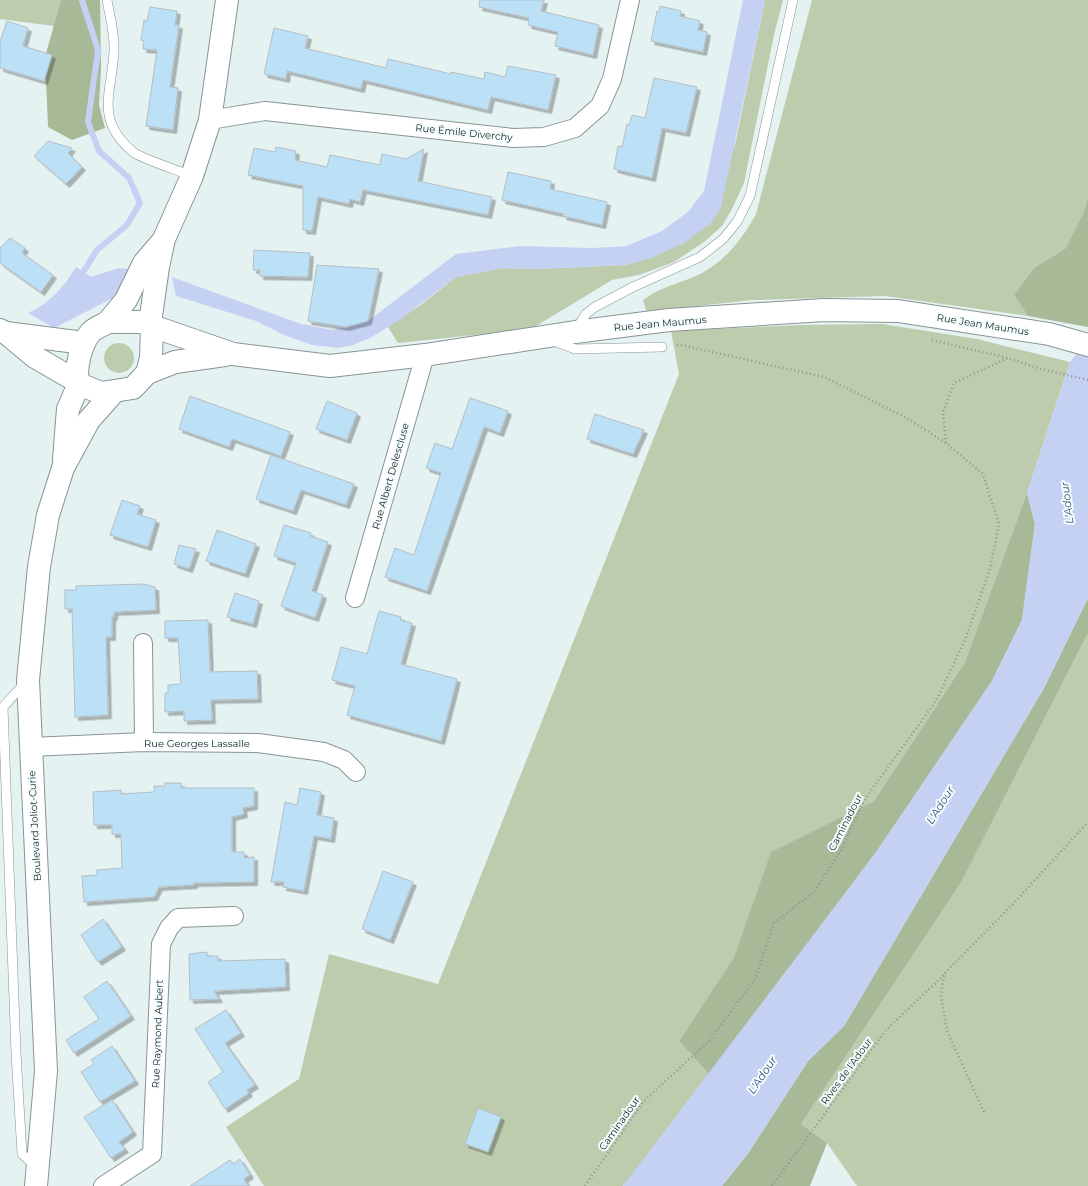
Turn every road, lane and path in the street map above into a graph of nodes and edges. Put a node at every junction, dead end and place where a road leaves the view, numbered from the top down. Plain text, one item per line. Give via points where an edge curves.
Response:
1 (107, 0) edge
2 (227, 0) edge
3 (630, 0) edge
4 (793, 0) edge
5 (210, 120) junction
6 (192, 176) junction
7 (164, 239) junction
8 (108, 322) junction
9 (151, 325) junction
10 (3, 331) edge
11 (575, 332) junction
12 (546, 337) junction
13 (84, 343) junction
14 (1088, 345) edge
15 (662, 347) joint
16 (232, 354) junction
17 (425, 355) junction
18 (1008, 358) dead end
19 (1041, 369) dead end
20 (147, 373) junction
21 (1088, 380) edge
22 (78, 383) junction
23 (114, 392) junction
24 (946, 443) junction
25 (63, 468) junction
26 (355, 598) dead end
27 (144, 643) dead end
28 (28, 680) junction
29 (144, 742) junction
30 (30, 747) junction
31 (356, 772) dead end
32 (1088, 822) edge
33 (234, 916) dead end
34 (944, 974) junction
35 (984, 1112) dead end
36 (36, 1177) edge
37 (104, 1186) edge
38 (585, 1186) edge
39 (772, 1186) edge

1 - 6 lane via 114,51 108,89 110,124 134,153
2 - 5 main road
3 - 5 street, Rue Émile Diverchy via 612,79 600,106 575,128 544,137 513,138 265,111
4 - 11 lane via 750,196 737,222 723,239 700,257 595,307 586,314
5 - 6 main road
6 - 7 main road
7 - 8 main road via 144,263 126,300
7 - 9 main road
8 - 9 main road via 138,322
8 - 13 main road via 92,331
9 - 16 main road
9 - 20 main road via 151,358
10 - 13 main road
10 - 22 main road via 35,357
11 - 12 main road, Rue Jean Maumus
11 - 14 main road, Rue Jean Maumus via 669,320 824,310 898,311 1049,334
12 - 15 lane via 575,349
12 - 17 main road, Rue Jean Maumus
13 - 22 main road
15 - 24 path, Caminadour via 681,344 824,377 902,416
16 - 17 main road, Rue Jean Maumus via 330,366
16 - 20 main road via 175,362
17 - 26 street, Rue Albert Delescluse
18 - 24 path via 954,383 943,412
19 - 21 path
20 - 23 main road via 132,388
22 - 23 main road via 101,393
22 - 25 main road via 68,409
23 - 25 main road via 89,420
24 - 38 path, Caminadour via 983,474 999,524 990,569 965,640 936,701 865,799 841,850 814,892 774,923 754,980 709,1041 644,1101
25 - 28 main road, Boulevard Joliot-Curie via 48,515 39,567
27 - 29 street
28 - 30 main road, Boulevard Joliot-Curie
28 - 36 lane via 3,707 22,1154
29 - 30 street, Rue Georges Lassalle
29 - 31 street, Rue Georges Lassalle via 265,744 324,752 344,760
30 - 36 main road, Boulevard Joliot-Curie via 46,1071
32 - 34 path, Rives de l'Adour
33 - 37 street, Rue Raymond Aubert via 178,918 169,928 161,944 152,1154
34 - 35 path via 941,996 947,1031
34 - 39 path, Rives de l'Adour via 886,1030

